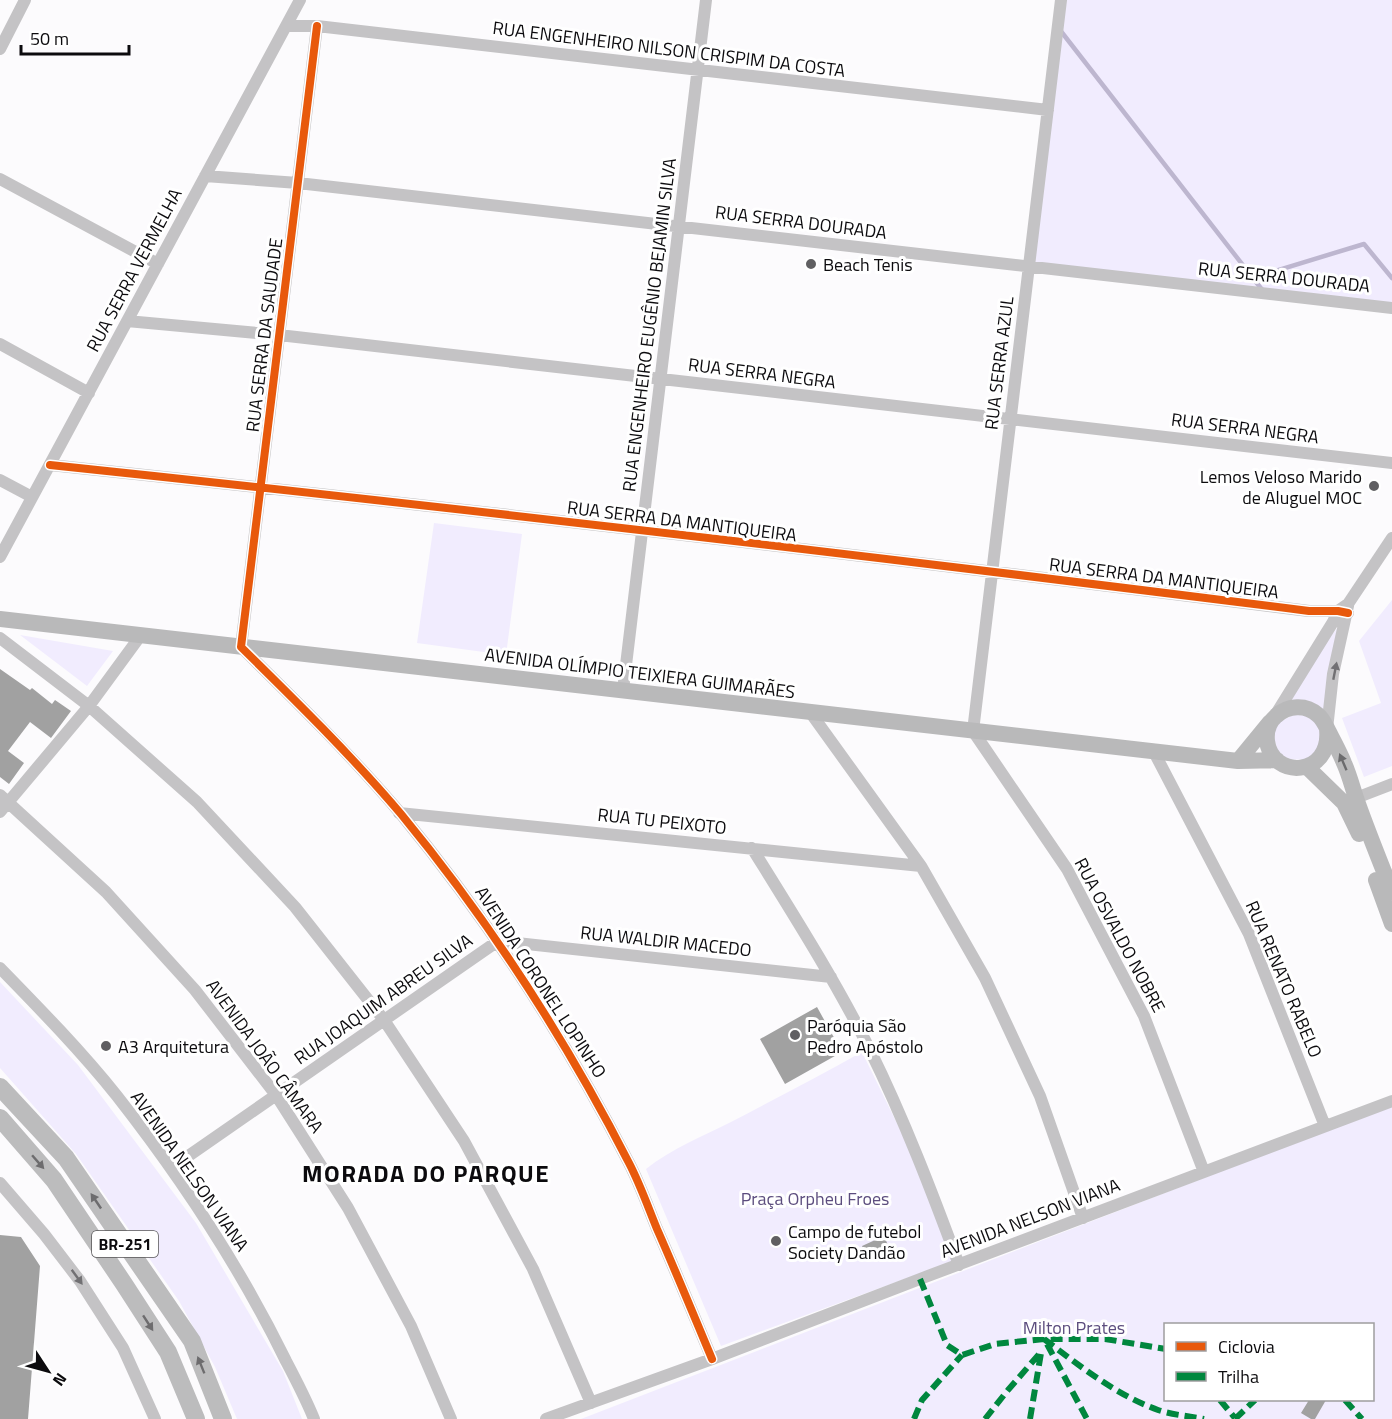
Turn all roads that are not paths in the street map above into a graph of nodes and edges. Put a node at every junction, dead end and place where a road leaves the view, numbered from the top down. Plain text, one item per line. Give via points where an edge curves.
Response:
1 (25, 0) edge
2 (300, 0) edge
3 (706, 0) edge
4 (1061, 0) edge
5 (286, 26) junction
6 (317, 26) junction
7 (0, 49) edge
8 (698, 70) junction
9 (1048, 110) junction
10 (205, 176) junction
11 (0, 178) edge
12 (298, 183) junction
13 (679, 226) junction
14 (158, 264) junction
15 (1029, 267) junction
16 (1392, 308) edge
17 (127, 321) junction
18 (279, 335) junction
19 (0, 344) edge
20 (661, 379) junction
21 (89, 393) junction
22 (1011, 419) junction
23 (1392, 463) edge
24 (50, 465) junction
25 (0, 480) edge
26 (261, 487) junction
27 (32, 497) junction
28 (643, 531) junction
29 (1392, 538) edge
30 (0, 557) edge
31 (993, 571) junction
32 (1343, 615) junction
33 (0, 619) edge
34 (141, 635) junction
35 (0, 638) edge
36 (241, 646) junction
37 (623, 690) junction
38 (89, 706) junction
39 (810, 712) junction
40 (1273, 719) junction
41 (1327, 729) junction
42 (973, 731) junction
43 (1154, 752) junction
44 (1277, 760) junction
45 (1238, 761) junction
46 (1307, 767) junction
47 (1392, 784) edge
48 (1356, 798) junction
49 (3, 803) edge
50 (399, 813) junction
51 (752, 848) junction
52 (921, 866) junction
53 (1392, 892) edge
54 (1392, 924) edge
55 (498, 941) junction
56 (0, 968) edge
57 (831, 977) junction
58 (384, 1020) junction
59 (0, 1088) edge
60 (276, 1095) junction
61 (1392, 1101) edge
62 (0, 1118) edge
63 (1325, 1126) junction
64 (171, 1168) junction
65 (1204, 1172) junction
66 (0, 1183) edge
67 (1083, 1218) junction
68 (959, 1265) junction
69 (712, 1359) junction
70 (591, 1403) junction
71 (155, 1419) edge
72 (196, 1419) edge
73 (223, 1419) edge
74 (314, 1419) edge
75 (451, 1419) edge
76 (546, 1419) edge

1 - 7 street
2 - 5 street, RUA SERRA VERMELHA
3 - 8 street, RUA ENGENHEIRO EUGÊNIO BEJAMIN SILVA
4 - 9 street, RUA SERRA AZUL
5 - 6 street, RUA ENGENHEIRO NILSON CRISPIM DA COSTA
5 - 10 street, RUA SERRA VERMELHA
6 - 8 street, RUA ENGENHEIRO NILSON CRISPIM DA COSTA
6 - 12 street, RUA SERRA DA SAUDADE
8 - 9 street, RUA ENGENHEIRO NILSON CRISPIM DA COSTA
8 - 13 street, RUA ENGENHEIRO EUGÊNIO BEJAMIN SILVA
9 - 15 street, RUA SERRA AZUL
10 - 12 street, RUA SERRA DOURADA
10 - 14 street, RUA SERRA VERMELHA
11 - 14 street
12 - 13 street, RUA SERRA DOURADA
12 - 18 street, RUA SERRA DA SAUDADE
13 - 15 street, RUA SERRA DOURADA
13 - 20 street, RUA ENGENHEIRO EUGÊNIO BEJAMIN SILVA
14 - 17 street, RUA SERRA VERMELHA
15 - 16 street, RUA SERRA DOURADA
15 - 22 street, RUA SERRA AZUL
17 - 18 street, RUA SERRA NEGRA
17 - 21 street, RUA SERRA VERMELHA
18 - 20 street, RUA SERRA NEGRA
18 - 26 street, RUA SERRA DA SAUDADE
19 - 21 street
20 - 22 street, RUA SERRA NEGRA
20 - 28 street, RUA ENGENHEIRO EUGÊNIO BEJAMIN SILVA
21 - 24 street, RUA SERRA VERMELHA
22 - 23 street, RUA SERRA NEGRA
22 - 31 street, RUA SERRA AZUL
24 - 26 street, RUA SERRA DA MANTIQUEIRA
24 - 27 street, RUA SERRA VERMELHA
25 - 27 street
26 - 28 street, RUA SERRA DA MANTIQUEIRA
26 - 36 street, RUA SERRA DA SAUDADE
27 - 30 street, RUA SERRA VERMELHA
28 - 31 street, RUA SERRA DA MANTIQUEIRA
28 - 37 street, RUA ENGENHEIRO EUGÊNIO BEJAMIN SILVA
29 - 32 street
31 - 32 street, RUA SERRA DA MANTIQUEIRA
31 - 42 street, RUA SERRA AZUL
32 - 40 street
41 -> 32 street
33 - 34 street, AVENIDA OLÍMPIO TEIXIERA GUIMARÃES
34 - 36 street, AVENIDA OLÍMPIO TEIXIERA GUIMARÃES
34 - 38 street
35 - 38 street
36 - 37 street, AVENIDA OLÍMPIO TEIXIERA GUIMARÃES
36 - 50 street, AVENIDA CORONEL LOPINHO via 323,728
37 - 39 street, AVENIDA OLÍMPIO TEIXIERA GUIMARÃES
38 - 49 street
38 - 58 street via 196,802 295,907
39 - 42 street, AVENIDA OLÍMPIO TEIXIERA GUIMARÃES
39 - 52 street
40 - 41 street via 1281,712 1299,707 1317,713
40 - 44 street via 1267,735
40 - 45 street
41 - 46 street via 1322,756
48 -> 41 street
42 - 43 street, AVENIDA OLÍMPIO TEIXIERA GUIMARÃES
42 - 65 street, RUA OSVALDO NOBRE via 1067,868 1144,1016
43 - 45 street, AVENIDA OLÍMPIO TEIXIERA GUIMARÃES
43 - 63 street, RUA RENATO RABELO via 1249,934
44 - 45 street, AVENIDA OLÍMPIO TEIXIERA GUIMARÃES
44 - 46 street via 1291,767
46 - 54 street via 1344,803
47 - 48 street
48 - 53 street
49 - 60 street, AVENIDA JOÃO CÂMARA via 106,892 188,982
50 - 51 street, RUA TU PEIXOTO
50 - 55 street, AVENIDA CORONEL LOPINHO
51 - 52 street, RUA TU PEIXOTO
51 - 57 street
52 - 67 street via 990,989 1040,1096
55 - 57 street, RUA WALDIR MACEDO
55 - 58 street, RUA JOAQUIM ABREU SILVA
55 - 69 street, AVENIDA CORONEL LOPINHO via 590,1089 630,1165
56 - 64 street, AVENIDA NELSON VIANA via 57,1026
57 - 68 street via 920,1159
58 - 60 street, RUA JOAQUIM ABREU SILVA
58 - 70 street via 464,1141 533,1269
73 -> 59 main road, BR-251 via 192,1341 66,1158
60 - 64 street, RUA JOAQUIM ABREU SILVA
60 - 75 street, AVENIDA JOÃO CÂMARA via 348,1208 411,1326
61 - 63 street, AVENIDA NELSON VIANA
62 -> 72 main road via 54,1180 124,1284 168,1352
63 - 65 street, AVENIDA NELSON VIANA
64 - 74 street, AVENIDA NELSON VIANA via 222,1244 268,1324
65 - 67 street, AVENIDA NELSON VIANA
66 -> 71 street via 80,1281 123,1348
67 - 68 street, AVENIDA NELSON VIANA
68 - 69 street, AVENIDA NELSON VIANA
69 - 70 street, AVENIDA NELSON VIANA
70 - 76 street, AVENIDA NELSON VIANA

